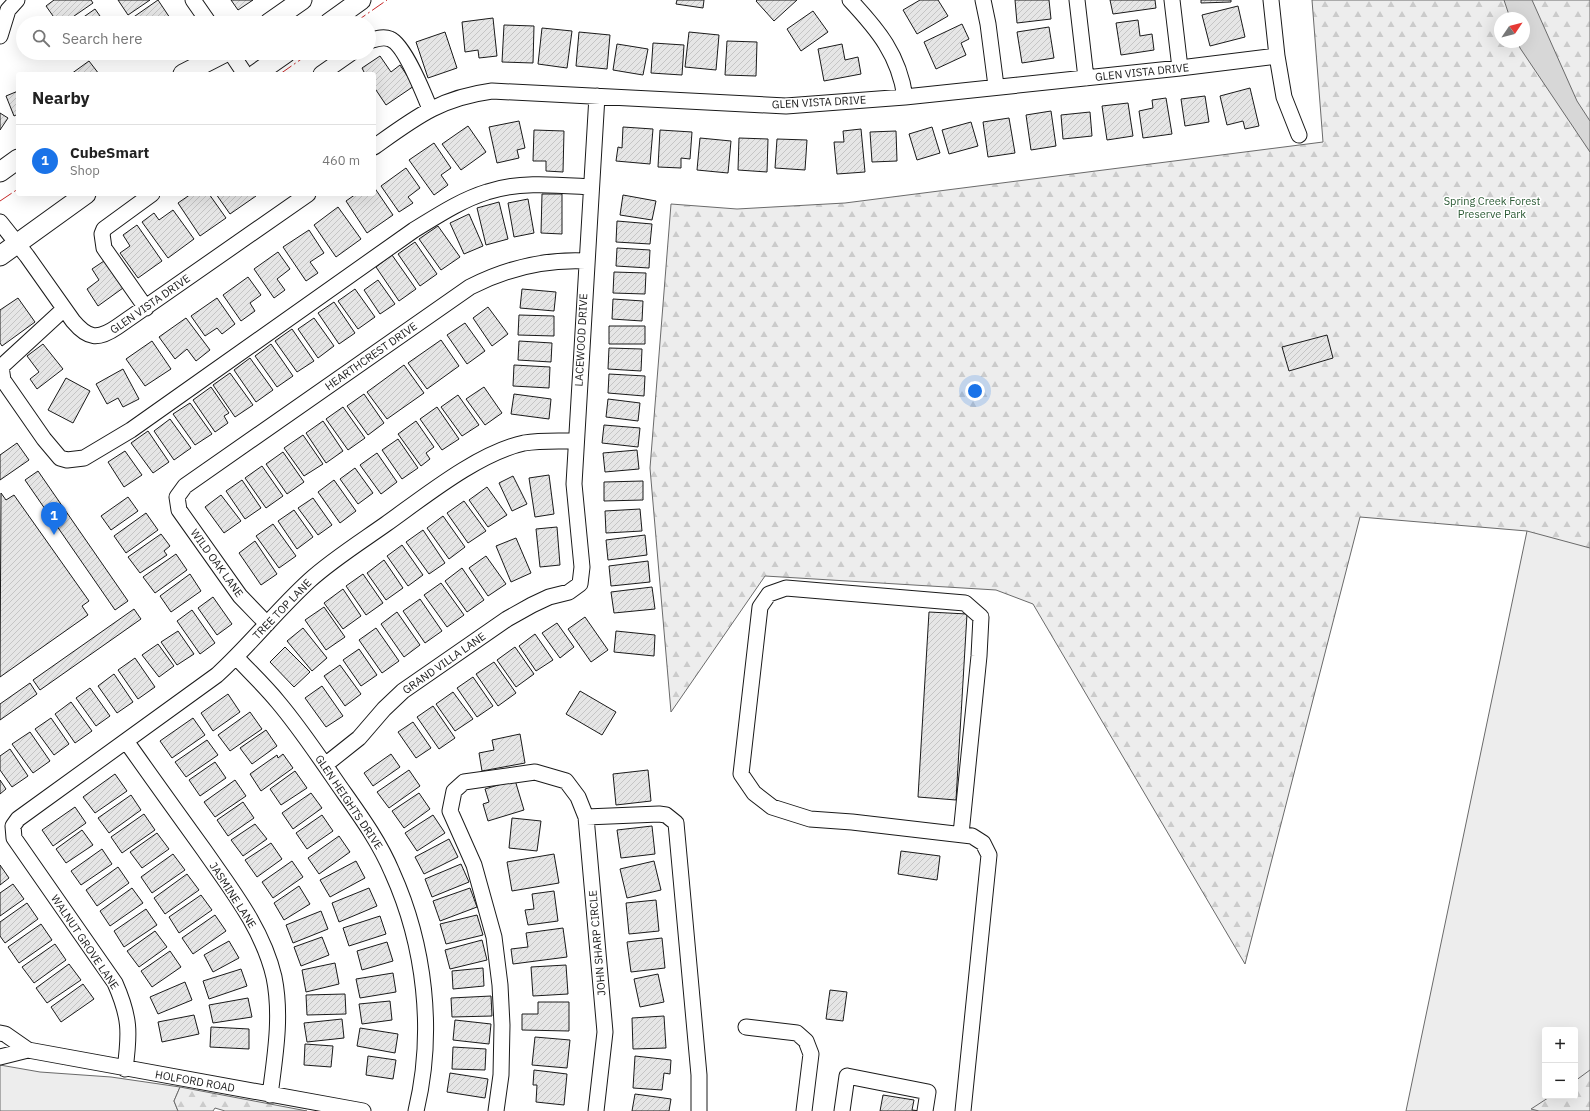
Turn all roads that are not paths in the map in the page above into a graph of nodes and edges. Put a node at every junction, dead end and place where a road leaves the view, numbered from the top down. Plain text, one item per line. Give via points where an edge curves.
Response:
1 (17, 0) edge
2 (193, 0) edge
3 (302, 0) edge
4 (361, 0) edge
5 (850, 0) edge
6 (983, 0) edge
7 (1077, 0) edge
8 (1172, 0) edge
9 (1271, 0) edge
10 (204, 16) edge
11 (279, 16) edge
12 (339, 16) edge
13 (0, 36) edge
14 (376, 39) edge
15 (1277, 56) junction
16 (210, 60) edge
17 (236, 60) edge
18 (276, 60) edge
19 (341, 60) edge
20 (1180, 68) junction
21 (187, 72) edge
22 (244, 72) edge
23 (259, 72) edge
24 (324, 72) edge
25 (1086, 78) junction
26 (996, 86) junction
27 (597, 96) junction
28 (905, 97) junction
29 (430, 109) junction
30 (1299, 135) dead end
31 (376, 146) edge
32 (16, 160) edge
33 (0, 172) edge
34 (591, 187) junction
35 (83, 196) edge
36 (149, 196) edge
37 (305, 196) edge
38 (0, 222) edge
39 (17, 243) junction
40 (0, 256) edge
41 (586, 262) junction
42 (64, 308) junction
43 (146, 308) junction
44 (575, 441) junction
45 (177, 497) joint
46 (580, 584) joint
47 (267, 624) junction
48 (236, 658) junction
49 (126, 741) junction
50 (325, 765) junction
51 (586, 817) junction
52 (13, 826) joint
53 (961, 834) junction
54 (746, 1027) dead end
55 (0, 1033) edge
56 (28, 1050) junction
57 (0, 1057) edge
58 (125, 1069) junction
59 (270, 1095) junction
60 (362, 1111) edge
61 (416, 1111) edge
62 (496, 1111) edge
63 (596, 1111) edge
64 (699, 1111) edge
65 (804, 1111) edge
66 (842, 1111) edge
67 (925, 1111) edge
68 (962, 1111) edge

1 - 13 street via 8,10
2 - 10 street
3 - 11 main road
4 - 12 main road
5 - 28 street via 886,43 901,77
6 - 26 street
7 - 25 street
8 - 20 street
9 - 15 street
14 - 29 street via 392,39 402,50
15 - 20 street, GLEN VISTA DRIVE
15 - 30 street via 1284,97
16 - 21 main road
17 - 22 street
18 - 23 main road
19 - 24 street
20 - 25 street, GLEN VISTA DRIVE
25 - 26 street, GLEN VISTA DRIVE
26 - 28 street, GLEN VISTA DRIVE
27 - 28 street, GLEN VISTA DRIVE via 786,106
27 - 29 street, GLEN VISTA DRIVE via 492,91 458,97
27 - 34 street, LACEWOOD DRIVE
29 - 31 street, GLEN VISTA DRIVE
32 - 33 main road
34 - 41 street, LACEWOOD DRIVE
34 - 42 street via 531,185 504,188 453,206 414,230 131,430 84,458 67,460 60,458 44,439 3,380 1,367
35 - 39 main road
36 - 43 street via 104,228 102,234 104,248
37 - 43 street, GLEN VISTA DRIVE
38 - 39 street, GLEN VISTA DRIVE
39 - 40 main road
39 - 42 street, GLEN VISTA DRIVE
41 - 44 street, LACEWOOD DRIVE
41 - 45 street, HEARTHCREST DRIVE via 553,262 513,269 493,275 470,287 185,486
42 - 43 street, GLEN VISTA DRIVE via 81,331 92,337 106,334
44 - 46 street, LACEWOOD DRIVE via 574,484 582,567
44 - 47 street, TREE TOP LANE via 546,440 523,444 475,463 401,513 312,579
45 - 47 street, WILD OAK LANE via 179,510 228,581
46 - 50 street, GRAND VILLA LANE via 569,592 549,597 507,619 403,691 359,738
47 - 48 street, TREE TOP LANE
48 - 49 street, TREE TOP LANE via 202,688
48 - 50 street, GLEN HEIGHTS DRIVE via 278,702
49 - 52 street, TREE TOP LANE via 18,819
49 - 59 street, JASMINE LANE via 243,906 261,939 274,977 278,1013 276,1055
50 - 61 street, GLEN HEIGHTS DRIVE via 380,847 404,901 415,938 426,1018 424,1064
51 - 62 street, JOHN SHARP CIRCLE via 578,797 566,781 535,772 464,782 454,791 450,811 474,865 495,944 502,1025 501,1075
51 - 63 street, JOHN SHARP CIRCLE via 604,1032
51 - 64 street via 659,814 666,815 676,823 699,1075
52 - 58 street, WALNUT GROVE LANE via 14,838 115,983 129,1023
53 - 53 street via 810,819 772,807 754,793 741,774 760,607 769,594 786,588 965,603 981,617
53 - 68 street via 983,842 989,855
54 - 65 street via 796,1033 806,1041 811,1054
55 - 56 street, HOLFORD ROAD
56 - 57 street, HOLFORD ROAD
56 - 58 street, HOLFORD ROAD
58 - 59 street, HOLFORD ROAD
59 - 60 street, HOLFORD ROAD
66 - 67 street via 847,1076 928,1092

